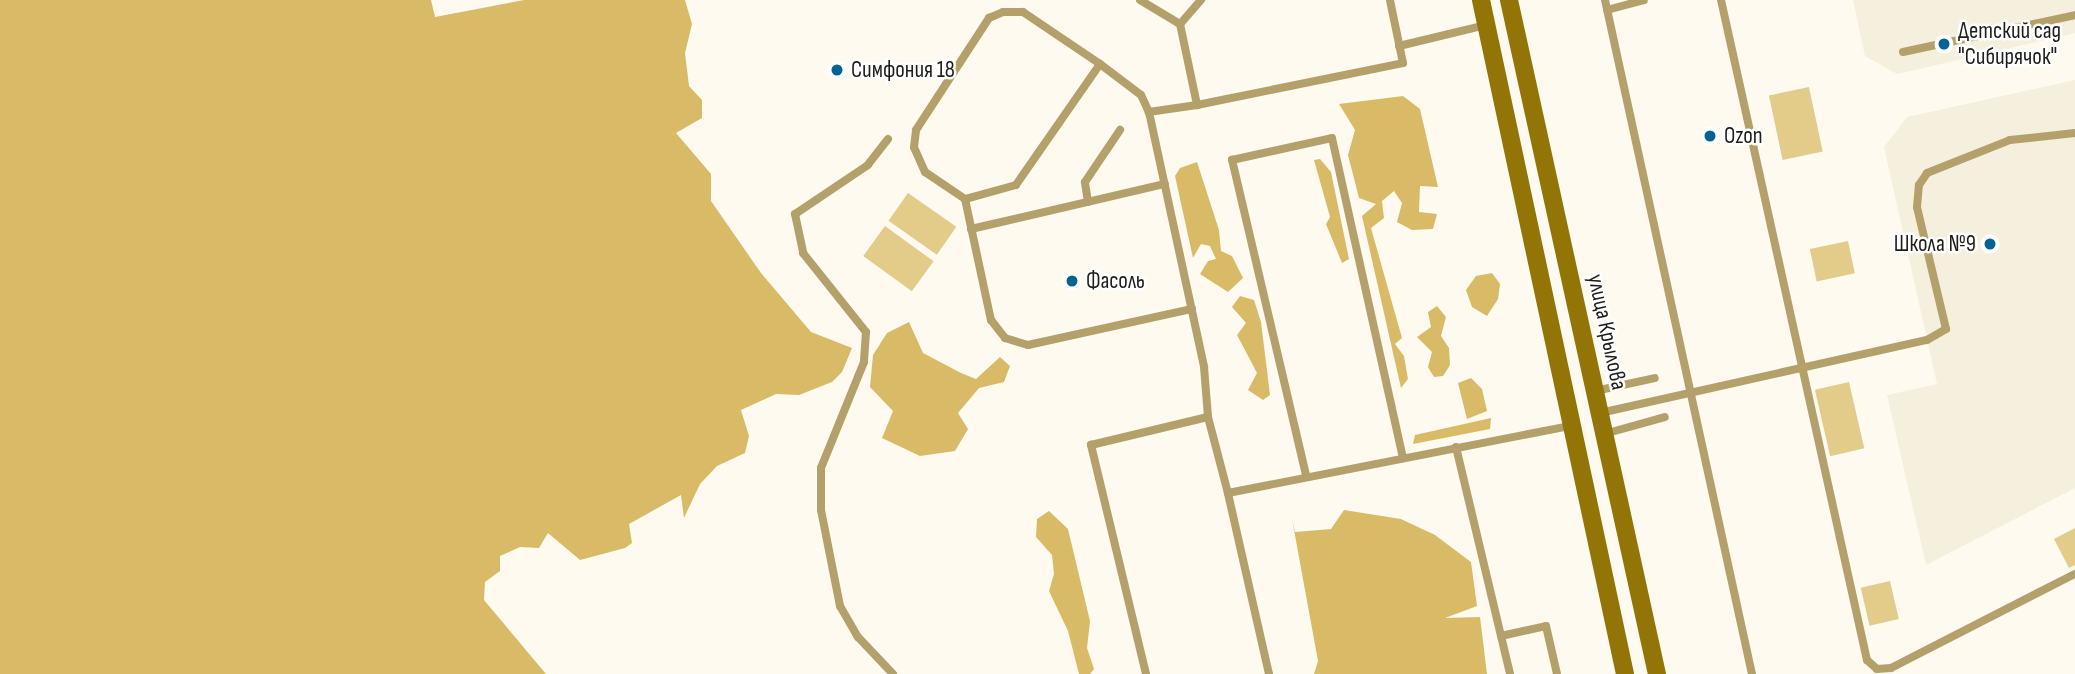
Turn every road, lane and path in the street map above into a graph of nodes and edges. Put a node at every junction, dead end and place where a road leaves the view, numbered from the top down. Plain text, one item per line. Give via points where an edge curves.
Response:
1 (1140, 0) edge
2 (1201, 0) edge
3 (1390, 0) edge
4 (1480, 0) edge
5 (1509, 0) edge
6 (1644, 0) edge
7 (1721, 0) edge
8 (1606, 5) edge
9 (2075, 15) edge
10 (1180, 24) junction
11 (1486, 25) junction
12 (1399, 46) junction
13 (1903, 51) dead end
14 (1100, 64) junction
15 (1197, 105) junction
16 (1149, 112) junction
17 (1120, 130) dead end
18 (2075, 133) edge
19 (888, 139) dead end
20 (1165, 184) junction
21 (965, 199) junction
22 (1088, 202) junction
23 (971, 229) junction
24 (1192, 309) junction
25 (1802, 368) junction
26 (1655, 378) dead end
27 (1595, 391) junction
28 (1691, 393) junction
29 (1600, 413) junction
30 (1208, 417) junction
31 (1665, 417) dead end
32 (1574, 425) junction
33 (1604, 434) junction
34 (1455, 447) junction
35 (1403, 458) junction
36 (1306, 475) junction
37 (1228, 493) junction
38 (2075, 574) edge
39 (1501, 636) junction
40 (893, 674) edge
41 (1146, 674) edge
42 (1269, 674) edge
43 (1510, 674) edge
44 (1557, 674) edge
45 (1625, 674) edge
46 (1657, 674) edge
47 (1752, 674) edge

1 - 10 lane
2 - 10 lane
3 - 12 lane
4 - 11 main road
5 - 27 main road, улица Крылова
6 - 8 lane
7 - 25 lane
8 - 28 lane
9 - 13 lane
10 - 15 lane
11 - 12 lane
11 - 32 main road
12 - 15 lane via 1403,63
14 - 16 lane via 1141,95
14 - 21 lane via 1016,185
14 - 21 lane via 1023,12 989,18 916,130 914,147 925,172
15 - 16 lane
16 - 20 lane
17 - 22 lane via 1085,182
18 - 25 lane via 2010,140 1927,173 1919,185 1917,207 1947,329 1927,340
19 - 40 lane via 867,165 795,214 803,253 866,332 864,362 821,468 821,510 840,606 872,655
20 - 22 lane
20 - 24 lane
21 - 23 lane
22 - 23 lane
23 - 24 lane via 991,320 1005,338 1028,345
24 - 30 lane
25 - 28 lane
25 - 38 lane via 1871,666 1891,668
26 - 27 lane
27 - 29 main road, улица Крылова
28 - 29 lane
28 - 47 lane
29 - 33 main road, улица Крылова
30 - 37 lane
30 - 41 lane via 1091,444
31 - 33 lane
32 - 34 lane
32 - 45 main road
33 - 46 main road, улица Крылова
34 - 35 lane
34 - 39 lane
35 - 36 lane
35 - 36 lane via 1332,138 1231,160
36 - 37 lane
37 - 42 lane
39 - 43 lane
39 - 44 lane via 1546,626

